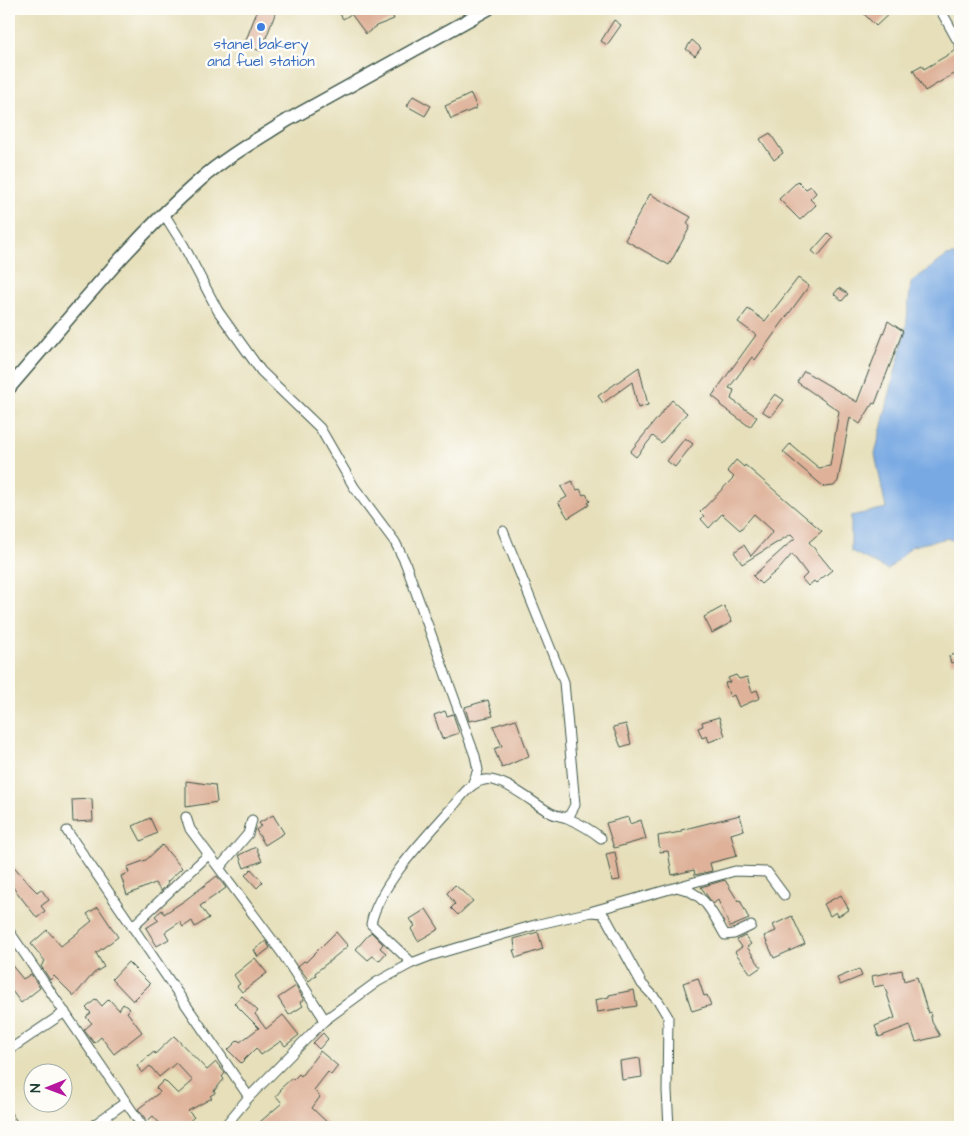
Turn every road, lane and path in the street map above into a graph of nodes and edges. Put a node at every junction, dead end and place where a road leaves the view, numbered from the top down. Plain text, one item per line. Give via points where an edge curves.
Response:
1 (488, 9) edge
2 (940, 9) edge
3 (960, 45) edge
4 (164, 214) junction
5 (9, 388) edge
6 (503, 531) dead end
7 (472, 785) junction
8 (186, 817) dead end
9 (568, 818) junction
10 (252, 820) dead end
11 (67, 831) dead end
12 (601, 838) dead end
13 (208, 854) junction
14 (220, 867) junction
15 (677, 886) junction
16 (784, 895) dead end
17 (591, 912) junction
18 (751, 926) dead end
19 (132, 927) junction
20 (9, 931) edge
21 (412, 964) junction
22 (65, 1012) junction
23 (325, 1020) junction
24 (9, 1050) edge
25 (249, 1097) junction
26 (126, 1102) junction
27 (91, 1127) edge
28 (143, 1127) edge
29 (224, 1127) edge
30 (669, 1127) edge

1 - 4 main road via 256,140 201,179
2 - 3 street
4 - 5 main road
4 - 7 street via 218,311 260,371 320,428 354,487 395,542 475,756 478,770
6 - 9 street via 564,682 575,806
7 - 9 street via 485,779 501,784 523,794 552,814
7 - 21 street via 418,844 373,915 371,924
8 - 13 street via 190,829
9 - 12 street
10 - 14 street via 248,834
11 - 19 street
13 - 14 street
13 - 19 street
14 - 23 street
15 - 16 street via 735,871 767,872
15 - 17 street
15 - 18 street via 702,897 725,935
17 - 21 street via 535,925
17 - 30 street via 602,913 608,920 642,984 668,1017
19 - 25 street
20 - 22 street
21 - 23 street via 378,982
22 - 24 street
22 - 26 street
23 - 25 street
25 - 29 street
26 - 27 street
26 - 28 street

